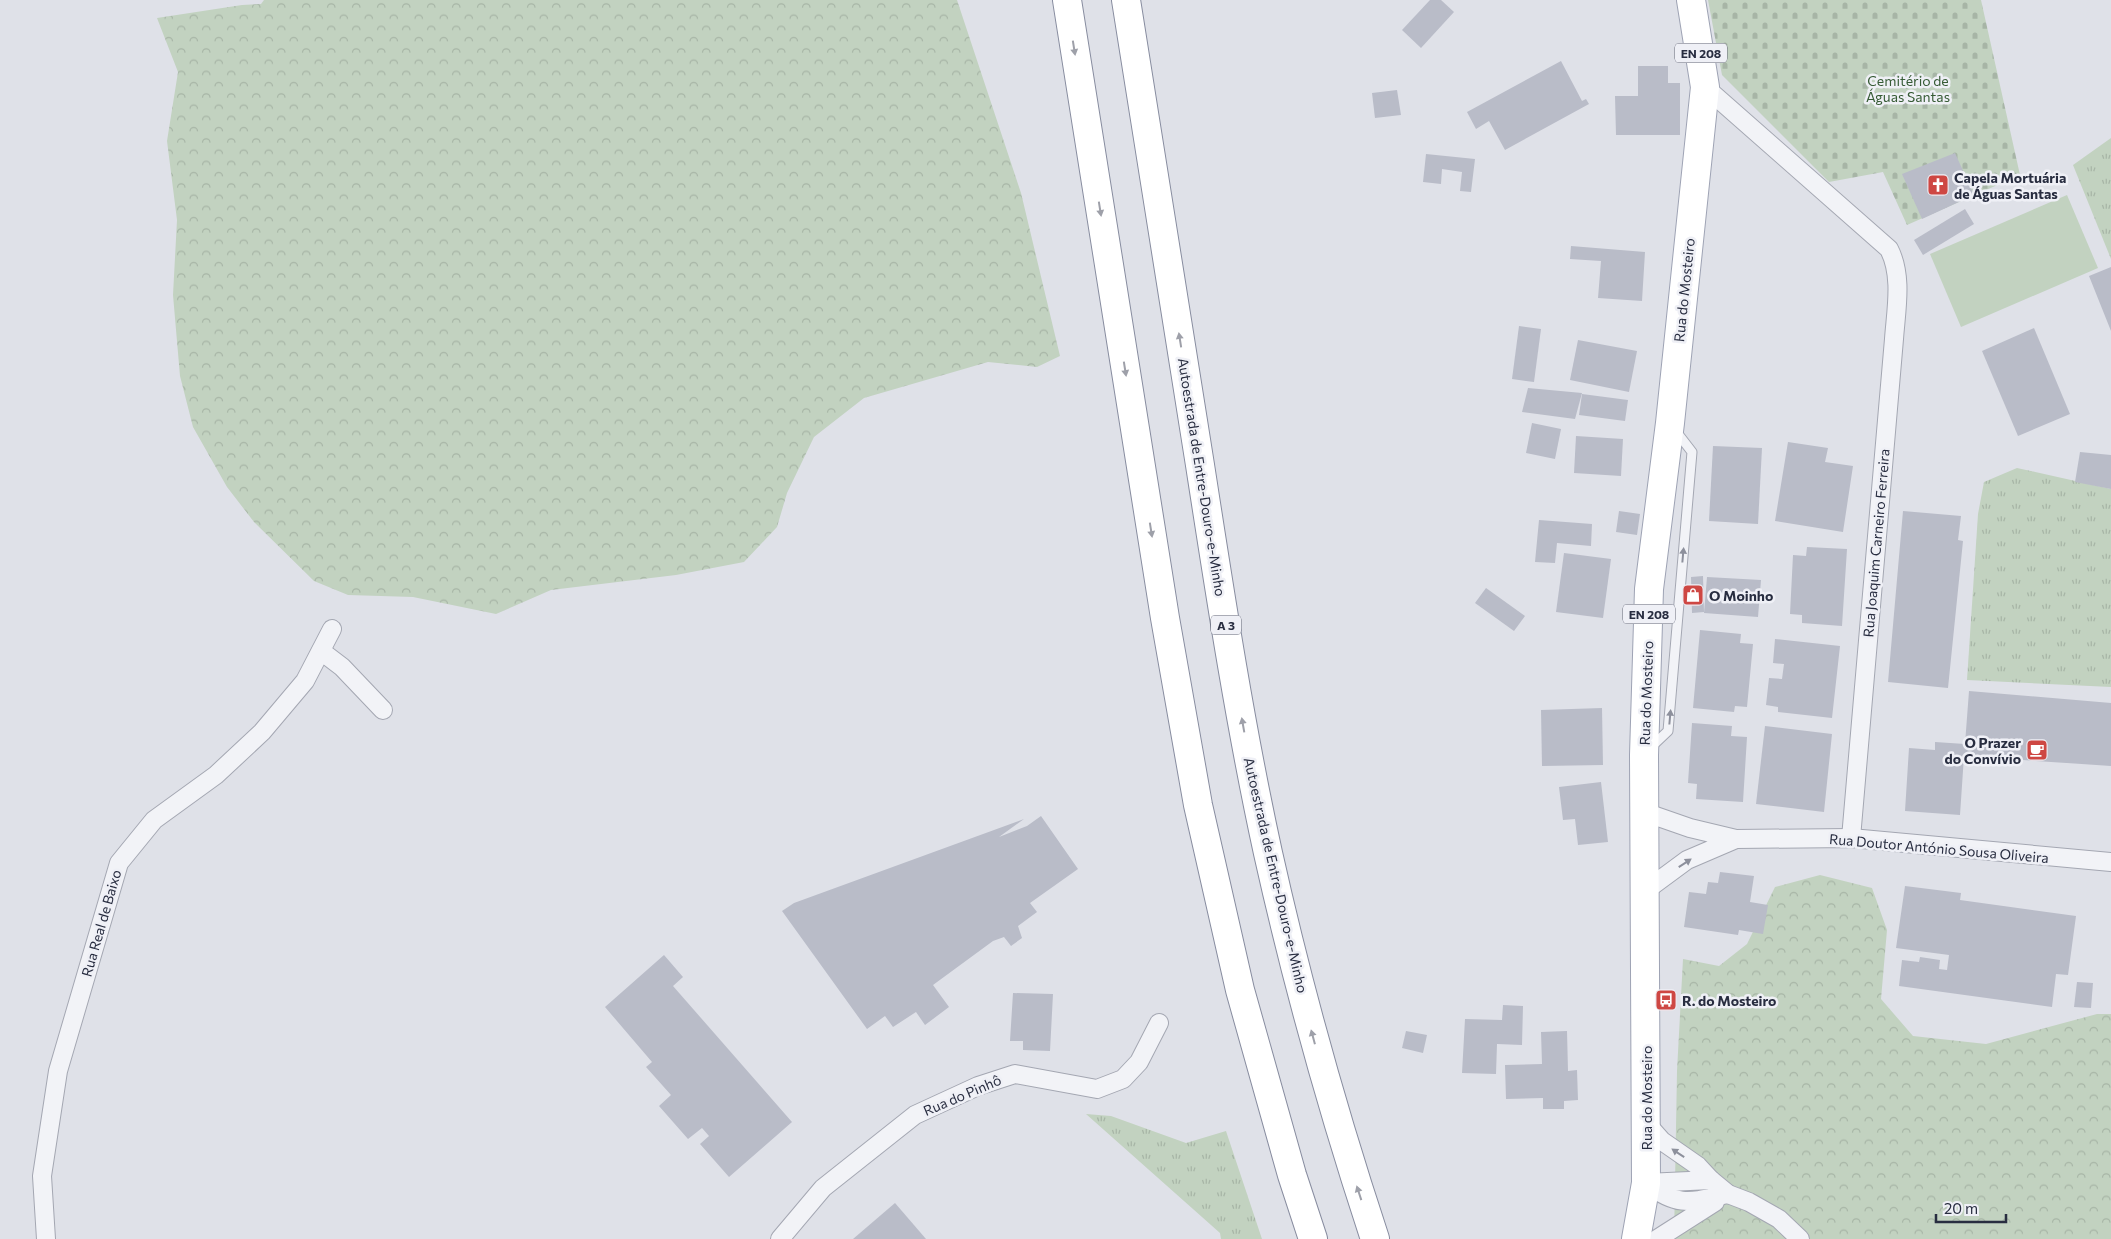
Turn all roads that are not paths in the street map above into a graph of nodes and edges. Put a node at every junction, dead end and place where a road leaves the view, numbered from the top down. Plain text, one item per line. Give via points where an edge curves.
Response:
1 (1067, 0) edge
2 (1126, 0) edge
3 (1691, 0) edge
4 (1705, 87) junction
5 (332, 629) dead end
6 (321, 651) junction
7 (383, 710) dead end
8 (1644, 812) junction
9 (1851, 838) junction
10 (1736, 839) junction
11 (2111, 862) edge
12 (1645, 891) junction
13 (1159, 1023) dead end
14 (1646, 1123) junction
15 (1711, 1180) junction
16 (1646, 1183) junction
17 (1728, 1194) junction
18 (1674, 1231) edge
19 (46, 1239) edge
20 (780, 1239) edge
21 (1313, 1239) edge
22 (1375, 1239) edge
23 (1636, 1239) edge
24 (1657, 1239) edge
25 (1800, 1239) edge

1 -> 21 main road via 1165,618 1198,805 1240,990
22 -> 2 main road, Autoestrada de Entre-Douro-e-Minho / A 3 via 1300,989 1260,813 1218,578
3 - 4 main road, Rua do Mosteiro / EN 208
4 - 8 main road, Rua do Mosteiro / EN 208 via 1650,589
4 - 9 street, Rua Joaquim Carneiro Ferreira via 1889,249 1894,258 1897,293
5 - 6 street, Rua Real de Baixo
6 - 7 street via 342,667
6 - 19 street, Rua Real de Baixo via 306,681 262,732 216,775 154,820 119,863 58,1071 42,1176
8 - 10 street, Rua Doutor António Sousa Oliveira
8 - 12 main road, Rua do Mosteiro / EN 208
9 - 10 street, Rua Doutor António Sousa Oliveira
9 - 11 street, Rua Doutor António Sousa Oliveira
12 -> 10 street, Rua Doutor António Sousa Oliveira via 1687,860
12 - 14 main road, Rua do Mosteiro / EN 208
13 - 20 street, Rua do Pinhô via 1139,1062 1123,1079 1097,1089 1015,1074 978,1086 915,1115 823,1188
15 -> 14 street via 1698,1166 1662,1141
14 - 16 main road, Rua do Mosteiro / EN 208
15 - 16 street
15 - 17 street
16 - 17 street via 1661,1195 1676,1201 1697,1201
16 - 23 main road, Rua do Mosteiro / EN 208
17 - 18 street
17 - 25 street via 1779,1219
18 - 24 street

